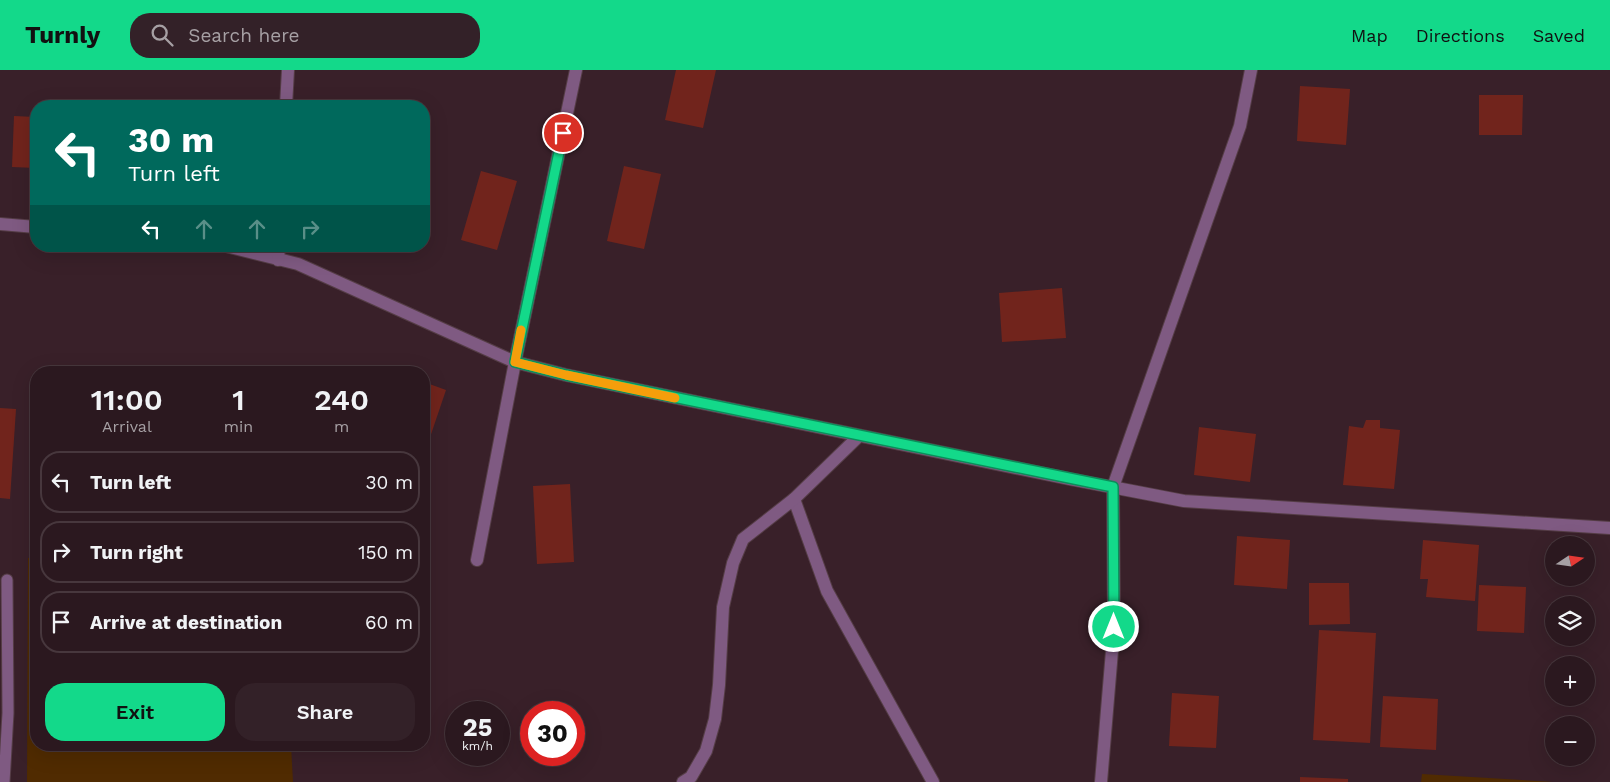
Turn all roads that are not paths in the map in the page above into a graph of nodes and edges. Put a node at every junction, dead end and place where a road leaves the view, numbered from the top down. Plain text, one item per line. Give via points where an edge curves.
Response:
1 (288, 70) edge
2 (576, 70) edge
3 (1251, 70) edge
4 (286, 100) edge
5 (0, 224) edge
6 (30, 226) edge
7 (248, 252) edge
8 (279, 252) edge
9 (278, 260) junction
10 (515, 362) junction
11 (859, 436) junction
12 (1113, 487) junction
13 (794, 499) junction
14 (1610, 528) edge
15 (477, 560) dead end
16 (6, 580) dead end
17 (4, 782) edge
18 (683, 782) edge
19 (933, 782) edge
20 (1100, 782) edge

1 - 4 street
2 - 10 street
3 - 12 street via 1240,126
5 - 6 street
7 - 9 street
8 - 9 street
9 - 10 street via 298,264
10 - 11 street
10 - 15 street
11 - 12 street
11 - 13 street
12 - 14 street via 1184,501
12 - 20 street via 1114,627
13 - 18 street via 744,539 732,563 723,607 715,719 706,751 690,777
13 - 19 street via 827,591
16 - 17 lane via 8,713

